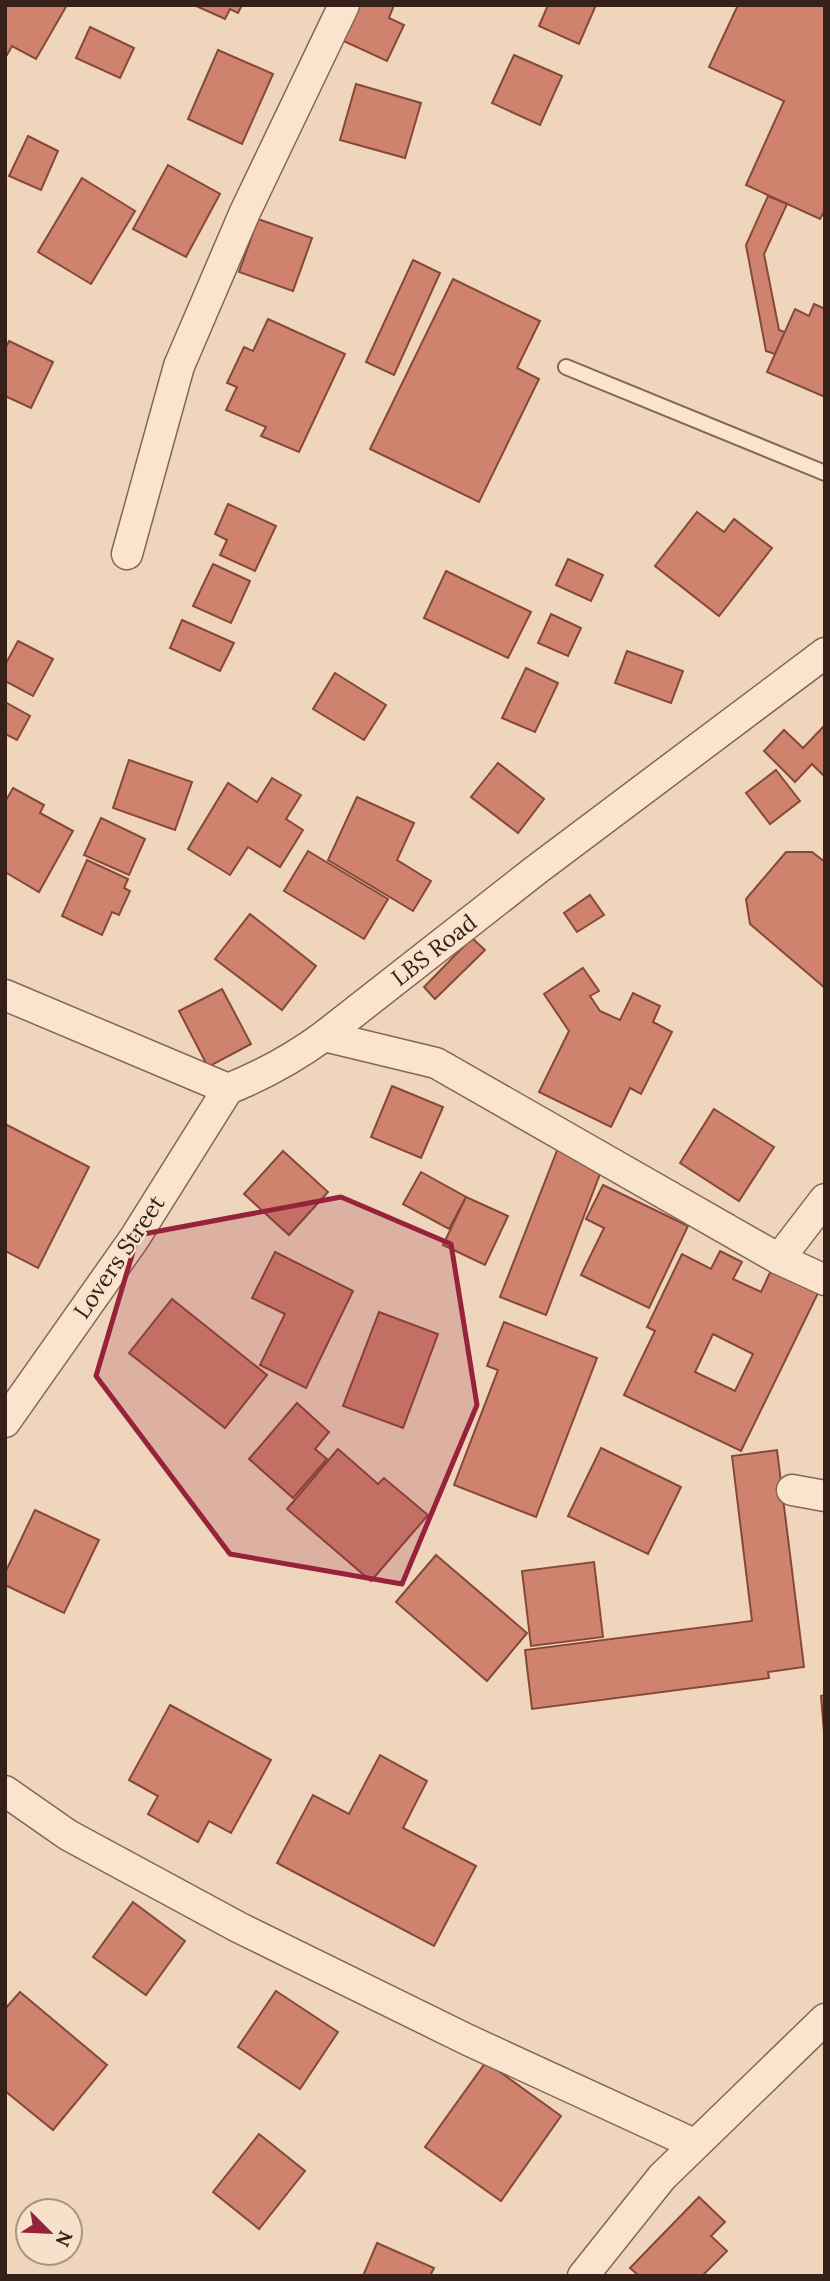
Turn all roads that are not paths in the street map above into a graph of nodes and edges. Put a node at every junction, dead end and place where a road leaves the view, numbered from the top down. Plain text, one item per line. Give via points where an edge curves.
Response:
1 (344, 5) edge
2 (566, 367) dead end
3 (825, 473) edge
4 (127, 554) dead end
5 (825, 653) edge
6 (5, 995) edge
7 (324, 1035) junction
8 (228, 1089) junction
9 (825, 1199) edge
10 (779, 1259) junction
11 (825, 1280) edge
12 (5, 1422) edge
13 (792, 1490) dead end
14 (825, 1496) edge
15 (5, 1790) edge
16 (825, 2019) edge
17 (694, 2144) junction
18 (583, 2276) edge

1 - 4 street via 178,366
2 - 3 lane
5 - 7 street, LBS Road
6 - 8 street
7 - 8 street, LBS Road via 294,1058
7 - 10 street via 436,1063
8 - 12 street, Lovers Street via 134,1239
9 - 10 street
10 - 11 street
13 - 14 street
15 - 17 street via 68,1835 237,1927
16 - 17 street
17 - 18 street

